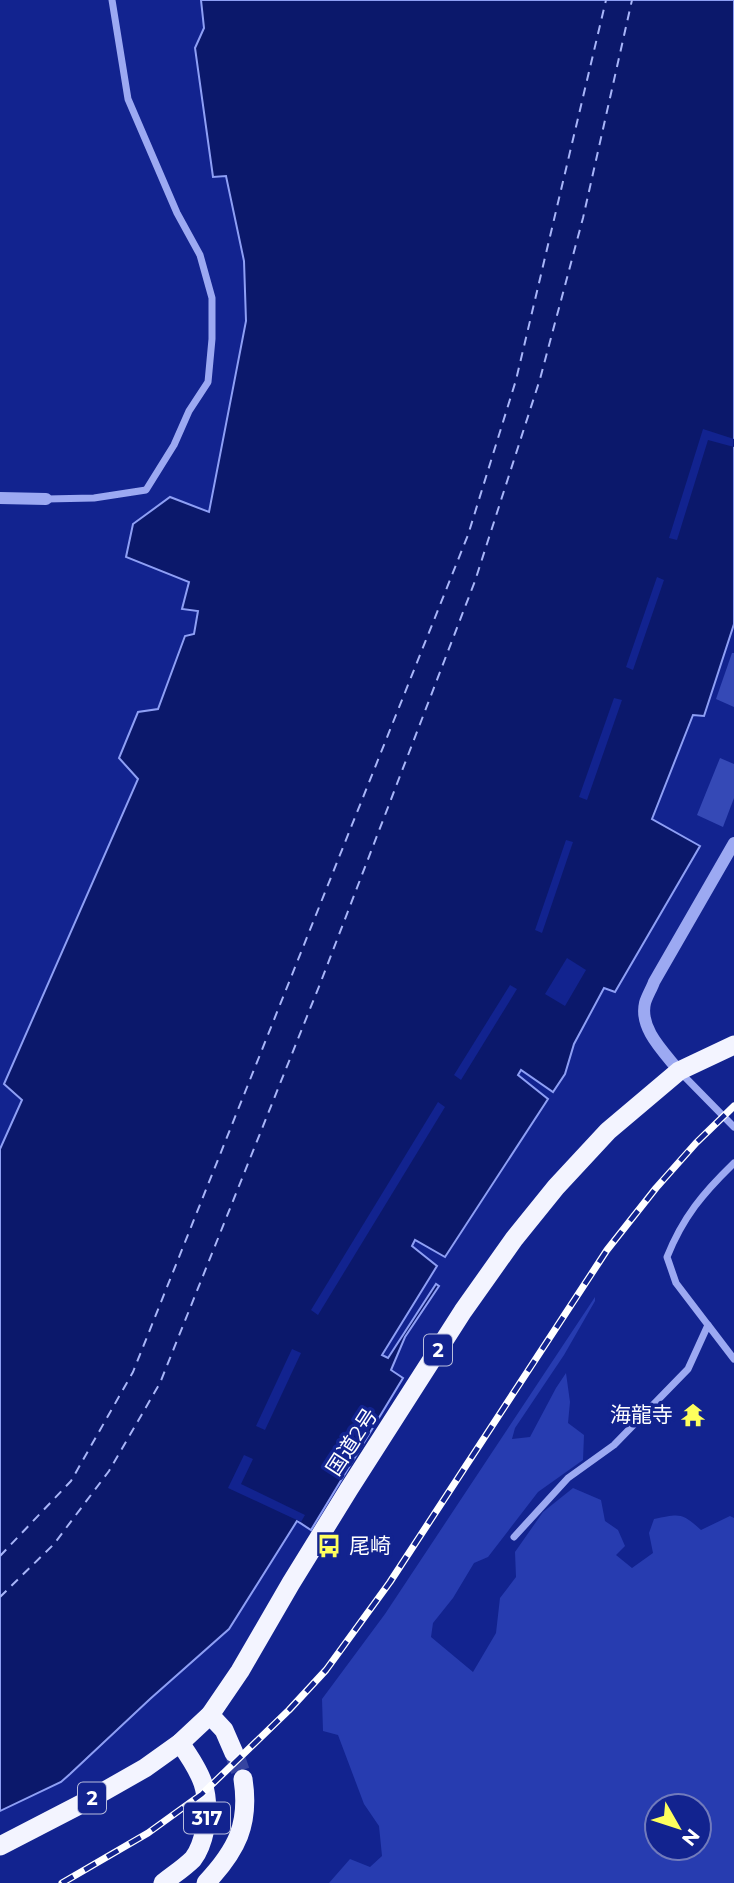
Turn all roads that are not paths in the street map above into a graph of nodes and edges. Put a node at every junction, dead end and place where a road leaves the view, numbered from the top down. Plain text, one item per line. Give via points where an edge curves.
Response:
1 (112, 0) edge
2 (0, 498) edge
3 (46, 499) joint
4 (734, 843) edge
5 (734, 1045) edge
6 (679, 1071) junction
7 (734, 1127) edge
8 (734, 1163) edge
9 (708, 1325) junction
10 (734, 1359) edge
11 (514, 1537) dead end
12 (210, 1715) junction
13 (180, 1743) junction
14 (234, 1753) tunnel mouth
15 (243, 1779) tunnel mouth
16 (0, 1846) edge
17 (163, 1883) edge
18 (206, 1883) edge

1 - 3 street via 128,99 177,213 201,255 212,298 208,382 146,490
2 - 3 street
4 - 6 street via 645,1003 645,1022
5 - 6 highway, 国道2号 / 2
6 - 7 street
6 - 12 highway, 国道2号 / 2 via 608,1131 514,1239 349,1489
8 - 9 street via 703,1193 677,1231 667,1257 676,1283
9 - 10 street
9 - 11 street via 688,1369 614,1445 568,1478
12 - 13 highway, 国道2号 / 2
12 - 14 highway via 224,1730
13 - 16 highway, 国道2号 / 2 via 145,1768
13 - 17 highway, 317 via 199,1773 208,1797 207,1814 195,1857
15 - 18 highway, 317 via 244,1824 236,1844

